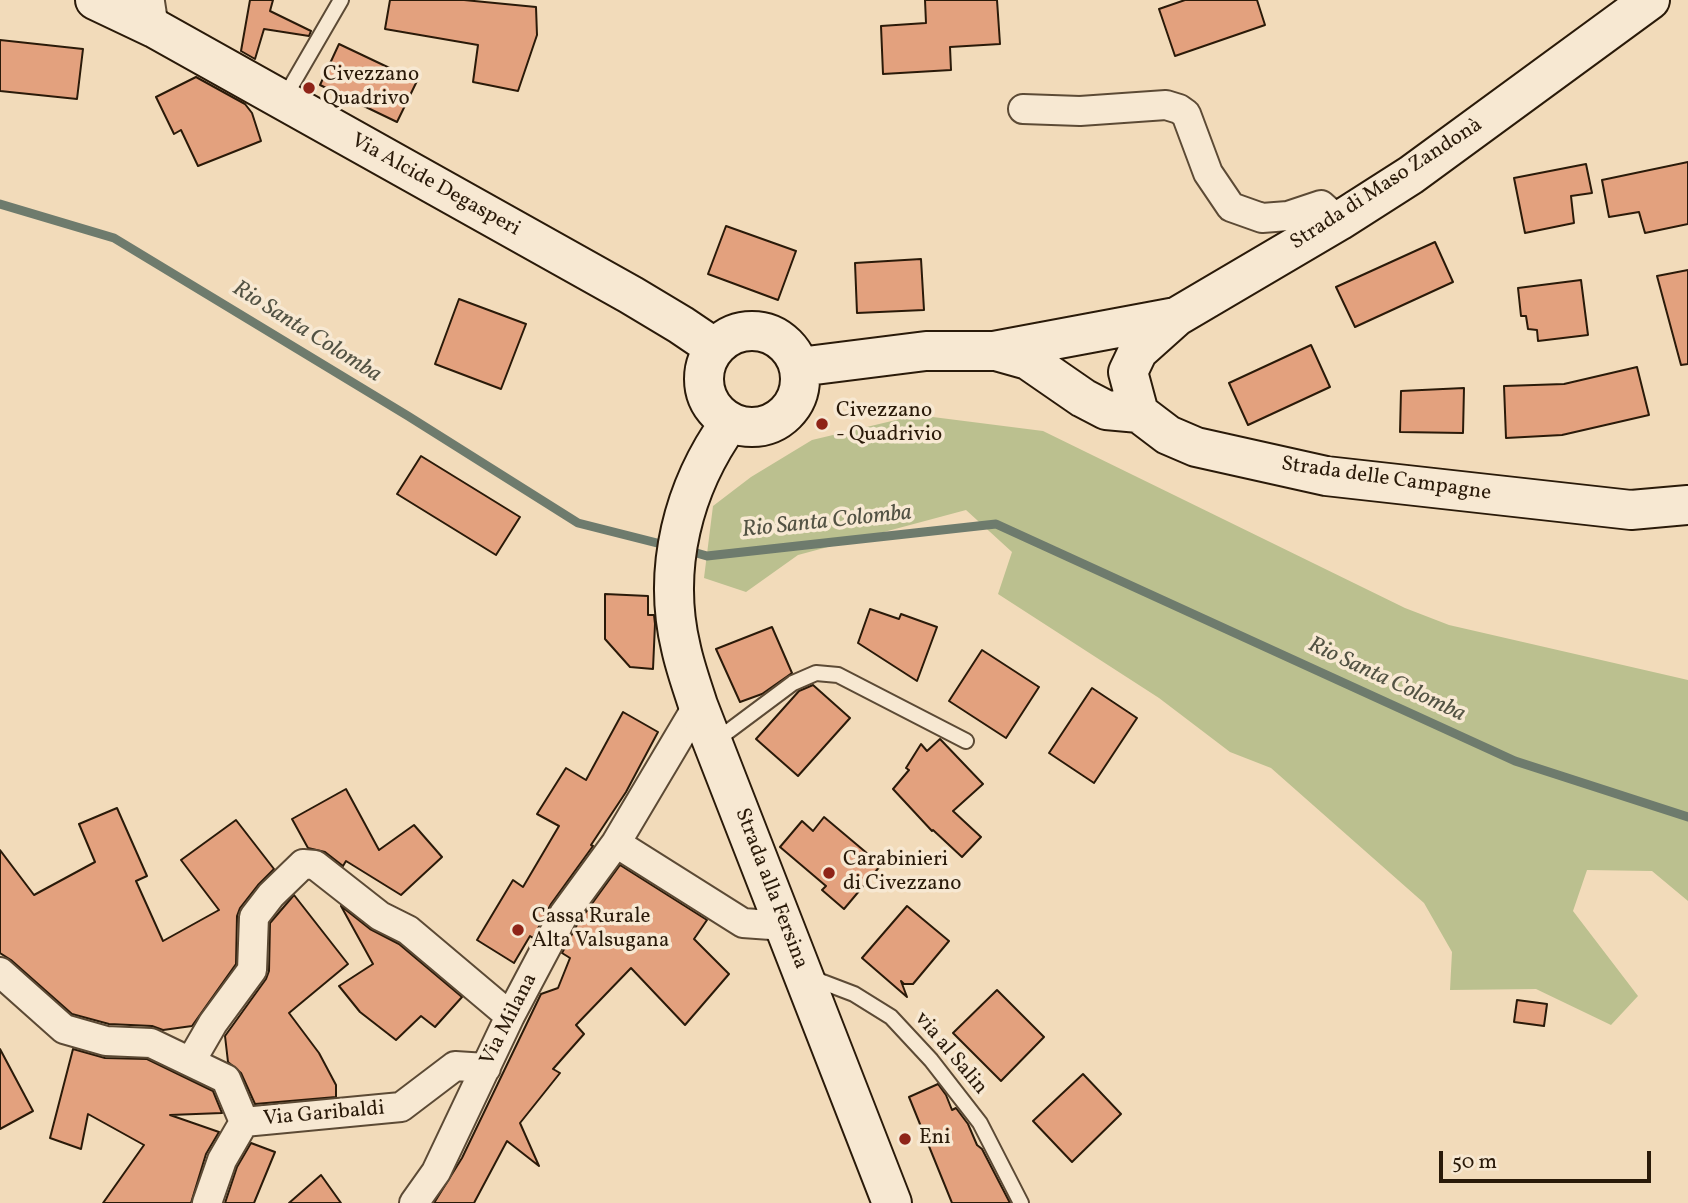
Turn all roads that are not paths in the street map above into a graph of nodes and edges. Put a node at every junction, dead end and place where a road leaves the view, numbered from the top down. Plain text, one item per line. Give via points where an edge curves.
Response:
1 (94, 0) edge
2 (341, 0) edge
3 (1650, 0) edge
4 (150, 14) edge
5 (282, 102) junction
6 (1023, 108) dead end
7 (1339, 221) junction
8 (1177, 317) junction
9 (1050, 342) junction
10 (715, 348) junction
11 (994, 351) junction
12 (799, 367) junction
13 (1128, 372) junction
14 (1060, 381) junction
15 (1139, 413) junction
16 (720, 437) junction
17 (1688, 505) edge
18 (698, 705) junction
19 (966, 741) dead end
20 (713, 743) junction
21 (616, 843) junction
22 (785, 926) junction
23 (3, 975) edge
24 (804, 975) junction
25 (510, 1017) junction
26 (191, 1061) junction
27 (486, 1069) junction
28 (244, 1122) junction
29 (206, 1203) edge
30 (414, 1203) edge
31 (892, 1203) edge
32 (1021, 1203) edge

1 - 4 street, Via Alcide Degasperi
2 - 5 lane
3 - 7 street, Strada di Maso Zandonà via 1411,175
4 - 5 street, Via Alcide Degasperi
5 - 10 street, Via Alcide Degasperi via 631,295
6 - 7 street via 1080,111 1166,105 1179,109 1186,114 1208,173 1230,207 1262,218 1288,216 1321,205
7 - 8 street, Strada di Maso Zandonà
8 - 9 street
8 - 13 street, Strada di Maso Zandonà via 1138,351
9 - 11 street
9 - 13 street via 1084,349
10 - 12 street via 736,333 762,331 785,344
10 - 16 street via 705,367 704,389
11 - 12 street via 926,351
11 - 14 street via 1028,360
12 - 16 street via 799,389 790,409 773,423
13 - 14 street
13 - 15 street
14 - 15 street via 1106,410
15 - 17 street, Strada delle Campagne via 1168,435 1196,447 1326,477 1630,510
16 - 18 street, Strada alla Fersina via 690,495 674,569 680,646
18 - 20 street, Strada alla Fersina
18 - 21 street, Via Milana
19 - 20 lane via 838,675 816,673 793,683
20 - 22 street, Strada alla Fersina
21 - 22 street via 743,923
21 - 25 street, Via Milana via 564,914
22 - 24 street, Strada alla Fersina
23 - 26 street, Via Garibaldi via 64,1029 106,1041 151,1043
24 - 31 street, Strada alla Fersina
24 - 32 lane, via al Salin via 854,994 891,1017 980,1123
25 - 26 street via 408,930 380,916 315,865 303,864 254,917 252,970
25 - 27 street, Via Milana
26 - 28 street, Via Garibaldi via 226,1079
27 - 28 street, Via Garibaldi via 455,1066 401,1108
27 - 30 street, Via Milana via 436,1172
28 - 29 street via 222,1160

